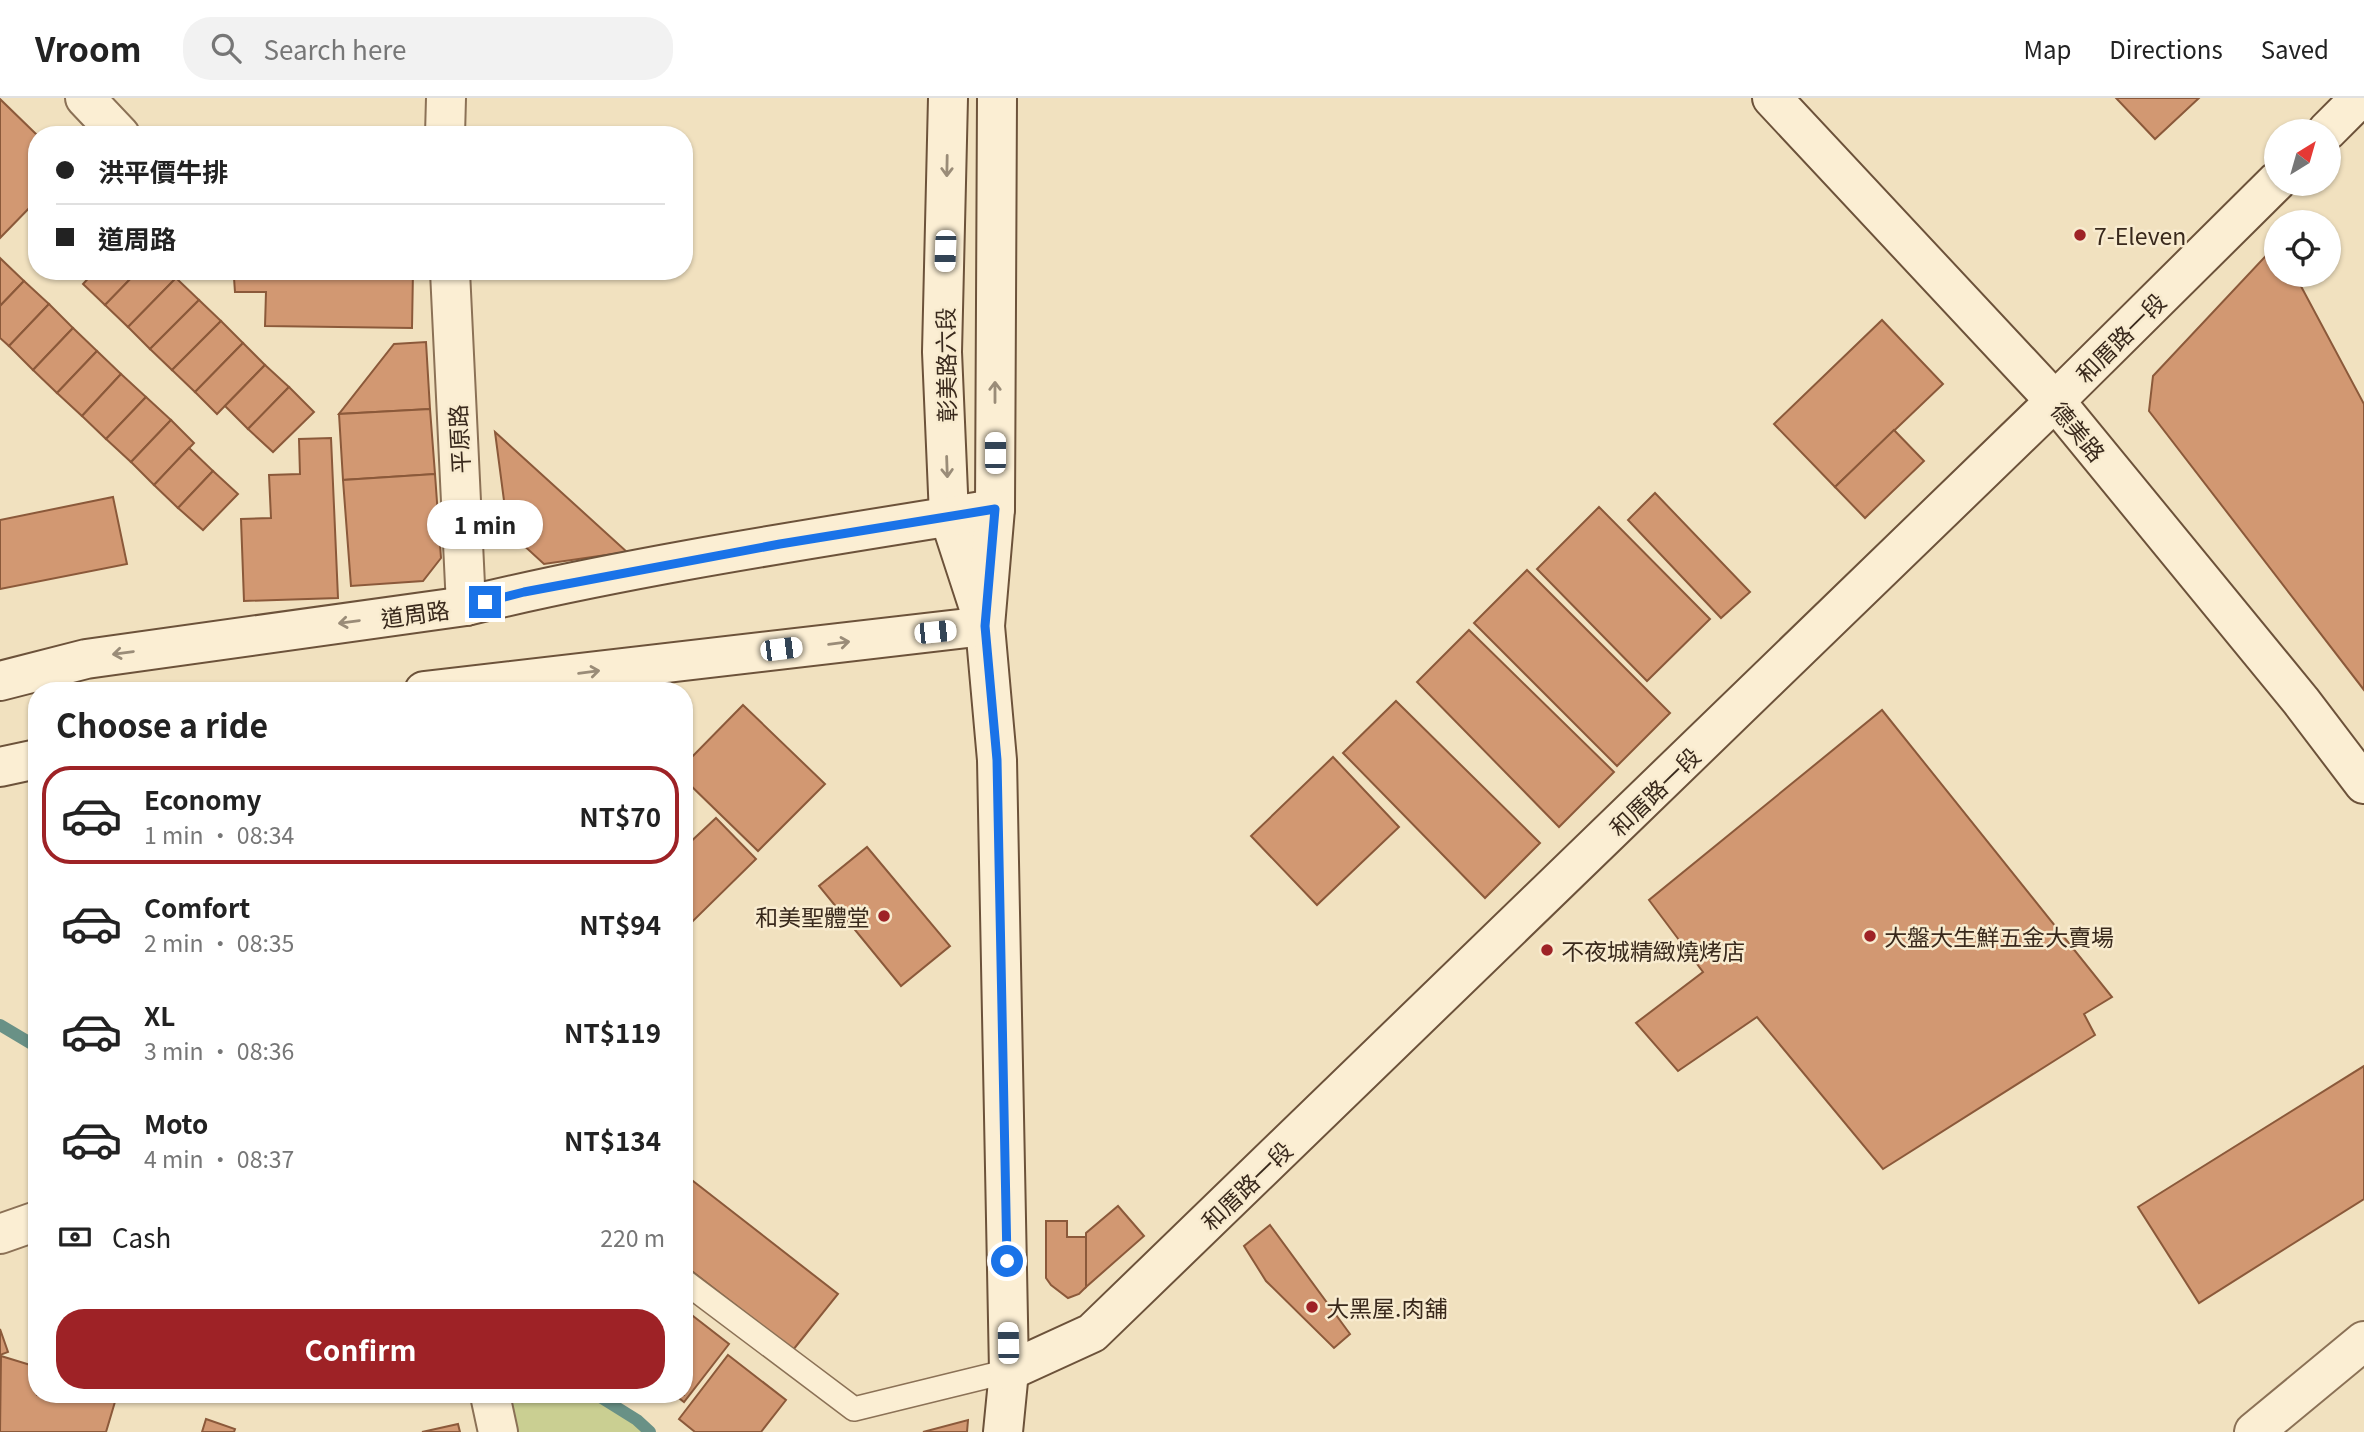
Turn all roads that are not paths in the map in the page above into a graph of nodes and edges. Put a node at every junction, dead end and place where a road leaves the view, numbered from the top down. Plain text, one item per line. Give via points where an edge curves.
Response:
1 (85, 98) edge
2 (446, 98) edge
3 (948, 98) edge
4 (997, 98) edge
5 (1772, 98) edge
6 (2360, 98) edge
7 (2339, 119) edge
8 (111, 126) edge
9 (445, 126) edge
10 (2264, 194) edge
11 (450, 280) edge
12 (2055, 401) junction
13 (995, 509) junction
14 (948, 516) junction
15 (466, 606) junction
16 (985, 626) junction
17 (0, 681) edge
18 (502, 682) edge
19 (28, 762) edge
20 (0, 767) edge
21 (2364, 784) edge
22 (28, 1224) edge
23 (0, 1234) edge
24 (693, 1288) edge
25 (2364, 1341) edge
26 (1009, 1371) junction
27 (492, 1403) edge
28 (498, 1432) edge
29 (1003, 1432) edge
30 (2254, 1432) edge

1 - 8 street
2 - 9 street
3 -> 14 street, 彰美路六段 via 942,352
13 -> 4 street, 彰美路六段
5 - 12 street, 德美路
6 - 7 street
10 - 12 street, 和厝路一段
11 - 15 street, 平原路
12 - 21 street, 德美路
12 - 26 street, 和厝路一段 via 1092,1333
13 - 14 street, 道周路
13 - 16 street, 彰美路六段
14 - 15 street, 道周路 via 740,551
14 - 16 street, 彰美路六段
15 -> 17 street, 道周路 via 86,659
18 -> 16 street
16 - 26 street, 彰美路六段 via 997,760
19 - 20 street
22 - 23 street
24 - 26 lane via 854,1409
25 - 30 street
26 - 29 street, 彰美路六段
27 - 28 street

